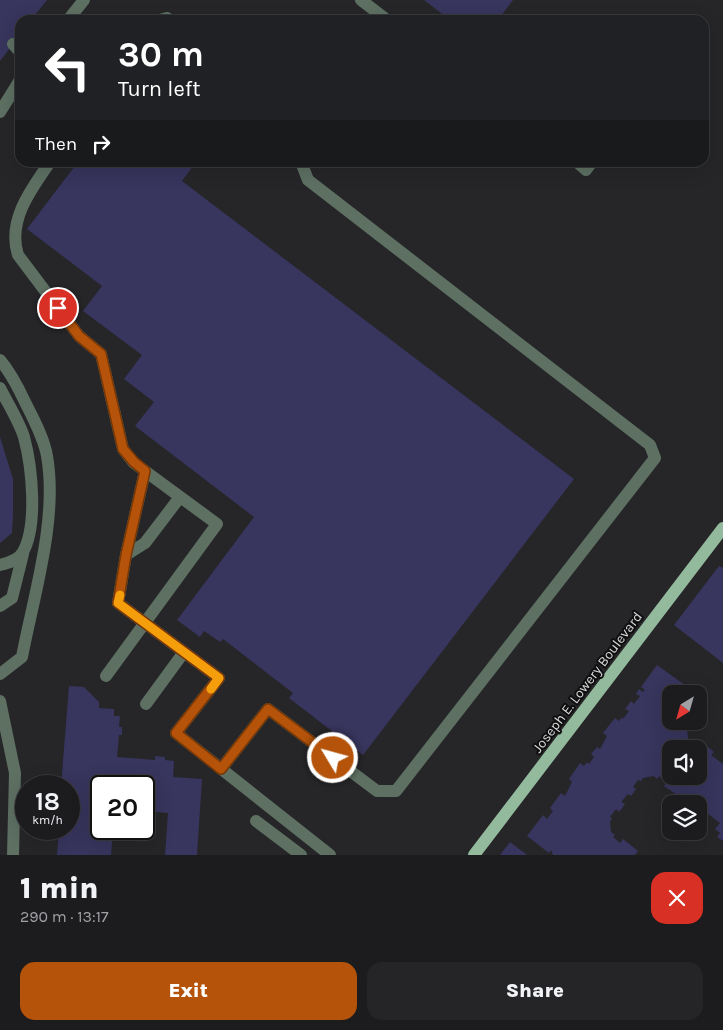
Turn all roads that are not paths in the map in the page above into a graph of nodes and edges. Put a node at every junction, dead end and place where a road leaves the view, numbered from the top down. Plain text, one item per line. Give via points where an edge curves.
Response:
1 (84, 0) edge
2 (361, 0) edge
3 (72, 15) edge
4 (380, 15) edge
5 (15, 88) edge
6 (0, 112) edge
7 (47, 167) edge
8 (303, 167) edge
9 (0, 360) edge
10 (0, 388) edge
11 (145, 471) junction
12 (180, 497) junction
13 (723, 528) edge
14 (23, 554) junction
15 (126, 555) junction
16 (0, 565) edge
17 (12, 598) junction
18 (0, 606) edge
19 (31, 608) junction
20 (145, 623) junction
21 (184, 652) junction
22 (0, 674) edge
23 (106, 676) dead end
24 (0, 701) edge
25 (146, 704) dead end
26 (221, 769) junction
27 (256, 821) dead end
28 (13, 855) edge
29 (301, 855) edge
30 (330, 855) edge
31 (474, 855) edge

1 - 3 street
2 - 4 street
5 - 6 street
7 - 11 street via 26,197 13,241 15,248 79,336 101,354 123,449
8 - 26 street via 308,180 650,445 655,458 396,791 377,791 268,709
9 - 19 street via 11,372 47,455 49,505
10 - 14 street via 24,436 31,480 30,525
11 - 12 street
11 - 15 street
12 - 15 street via 145,543
12 - 20 street via 217,524
13 - 31 main road, Joseph E. Lowery Boulevard
14 - 16 street
14 - 17 street
15 - 20 street via 118,603
17 - 18 street
17 - 19 street
19 - 22 street via 22,657
20 - 21 street
20 - 23 street
21 - 25 street
21 - 26 street via 219,678 176,733
24 - 28 street via 15,773
26 - 30 street
27 - 29 street

